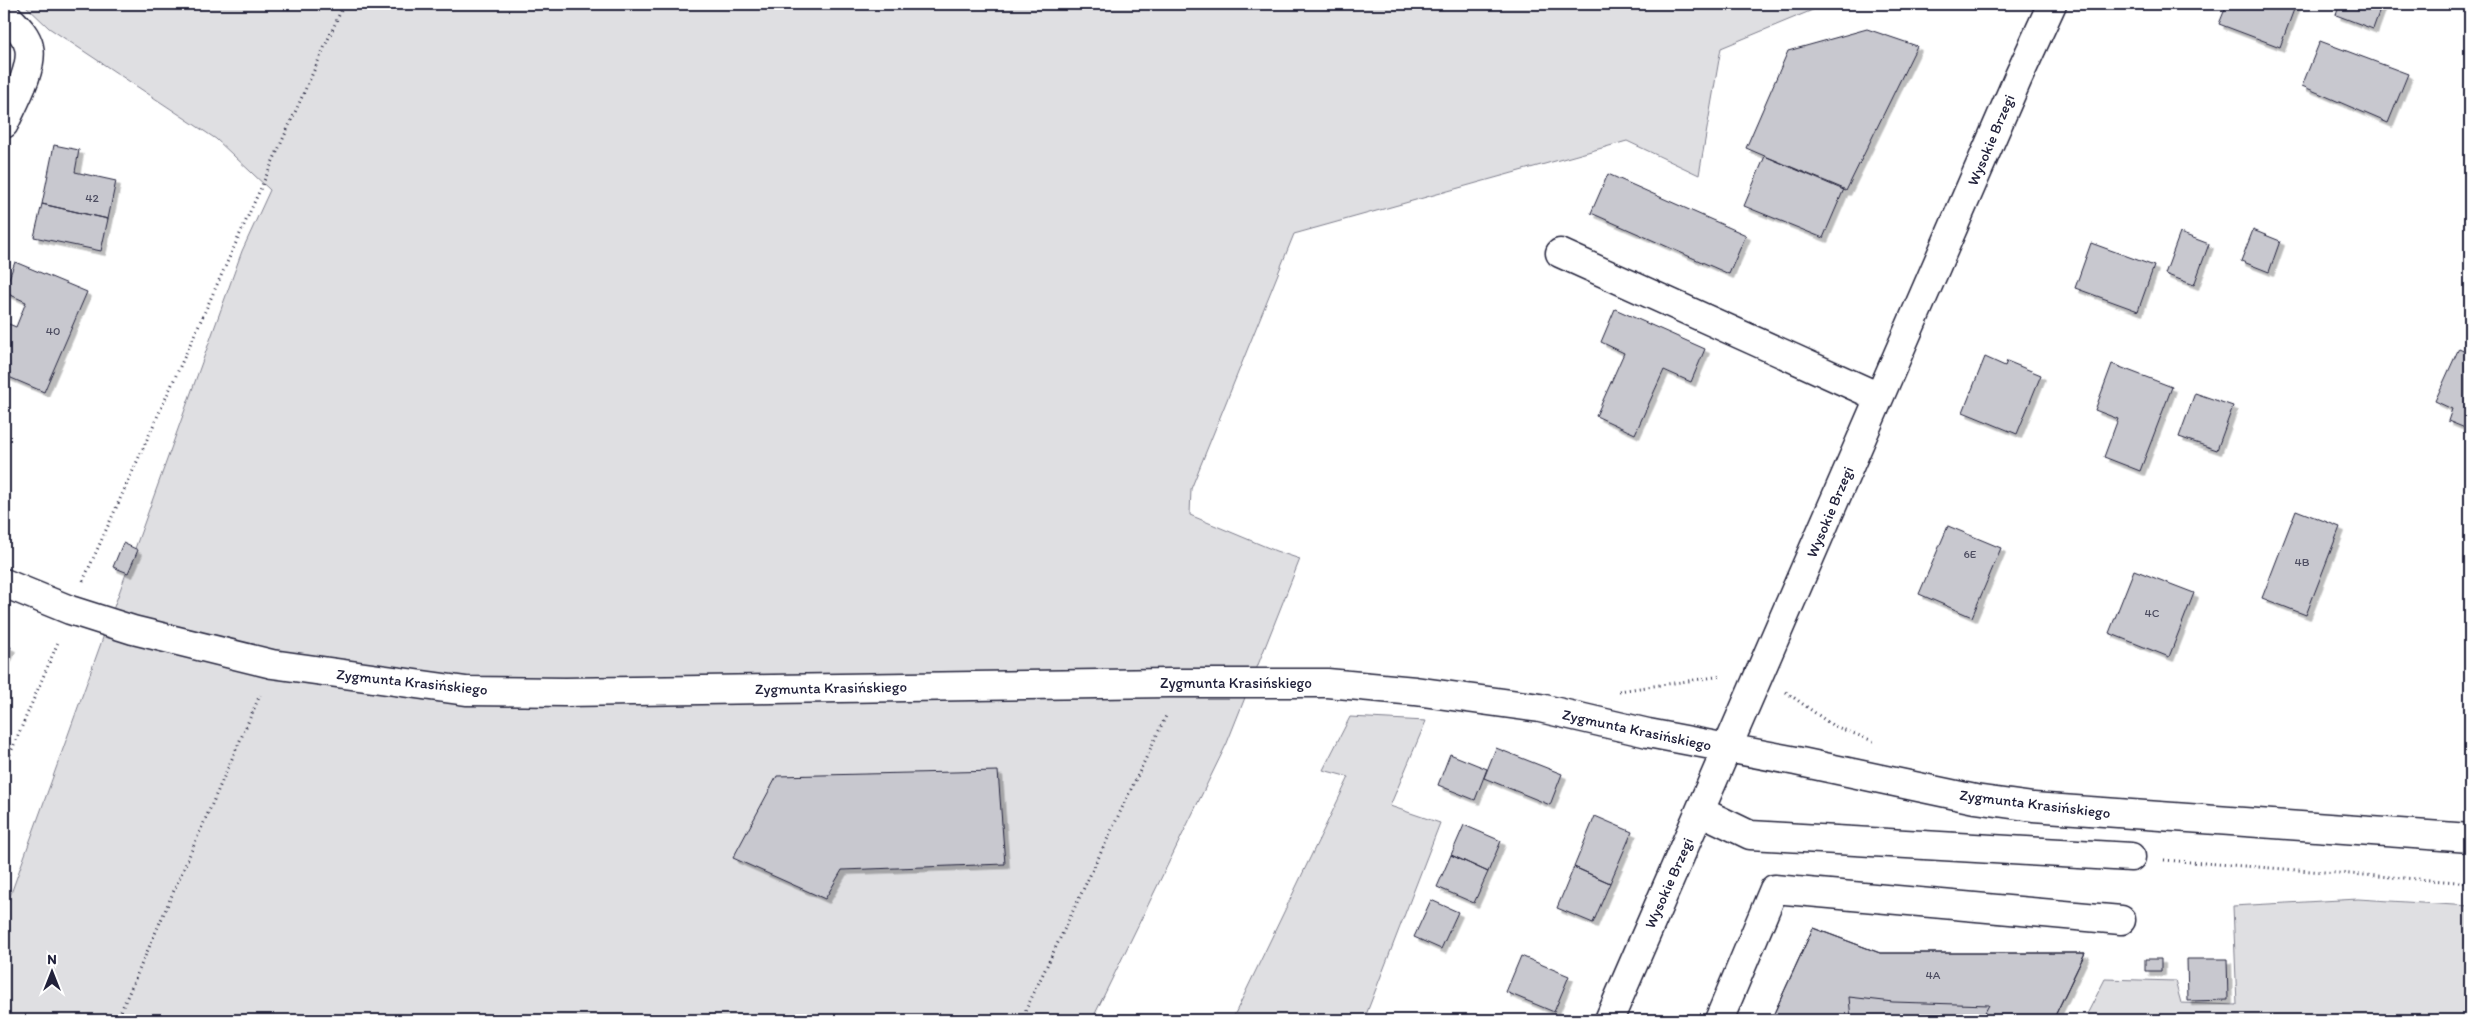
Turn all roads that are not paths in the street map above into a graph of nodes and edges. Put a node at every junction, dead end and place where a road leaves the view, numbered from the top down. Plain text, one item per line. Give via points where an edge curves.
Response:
1 (2052, 4) edge
2 (4, 13) edge
3 (4, 124) edge
4 (1560, 253) dead end
5 (1879, 397) junction
6 (4, 583) edge
7 (1727, 749) junction
8 (1700, 811) junction
9 (2470, 838) edge
10 (2130, 857) road end
11 (2121, 920) dead end
12 (1609, 1020) edge
13 (1719, 1020) edge

1 - 5 street, Wysokie Brzegi
2 - 3 street via 21,30 29,48 28,70
4 - 5 street
5 - 7 street, Wysokie Brzegi
6 - 7 street, Zygmunta Krasińskiego via 70,610 133,630 272,664 466,691 1327,683 1540,708
7 - 8 street, Wysokie Brzegi
7 - 9 street, Zygmunta Krasińskiego via 1975,799 2033,807
8 - 10 street via 1750,835
8 - 12 street, Wysokie Brzegi
11 - 13 street via 1774,889

